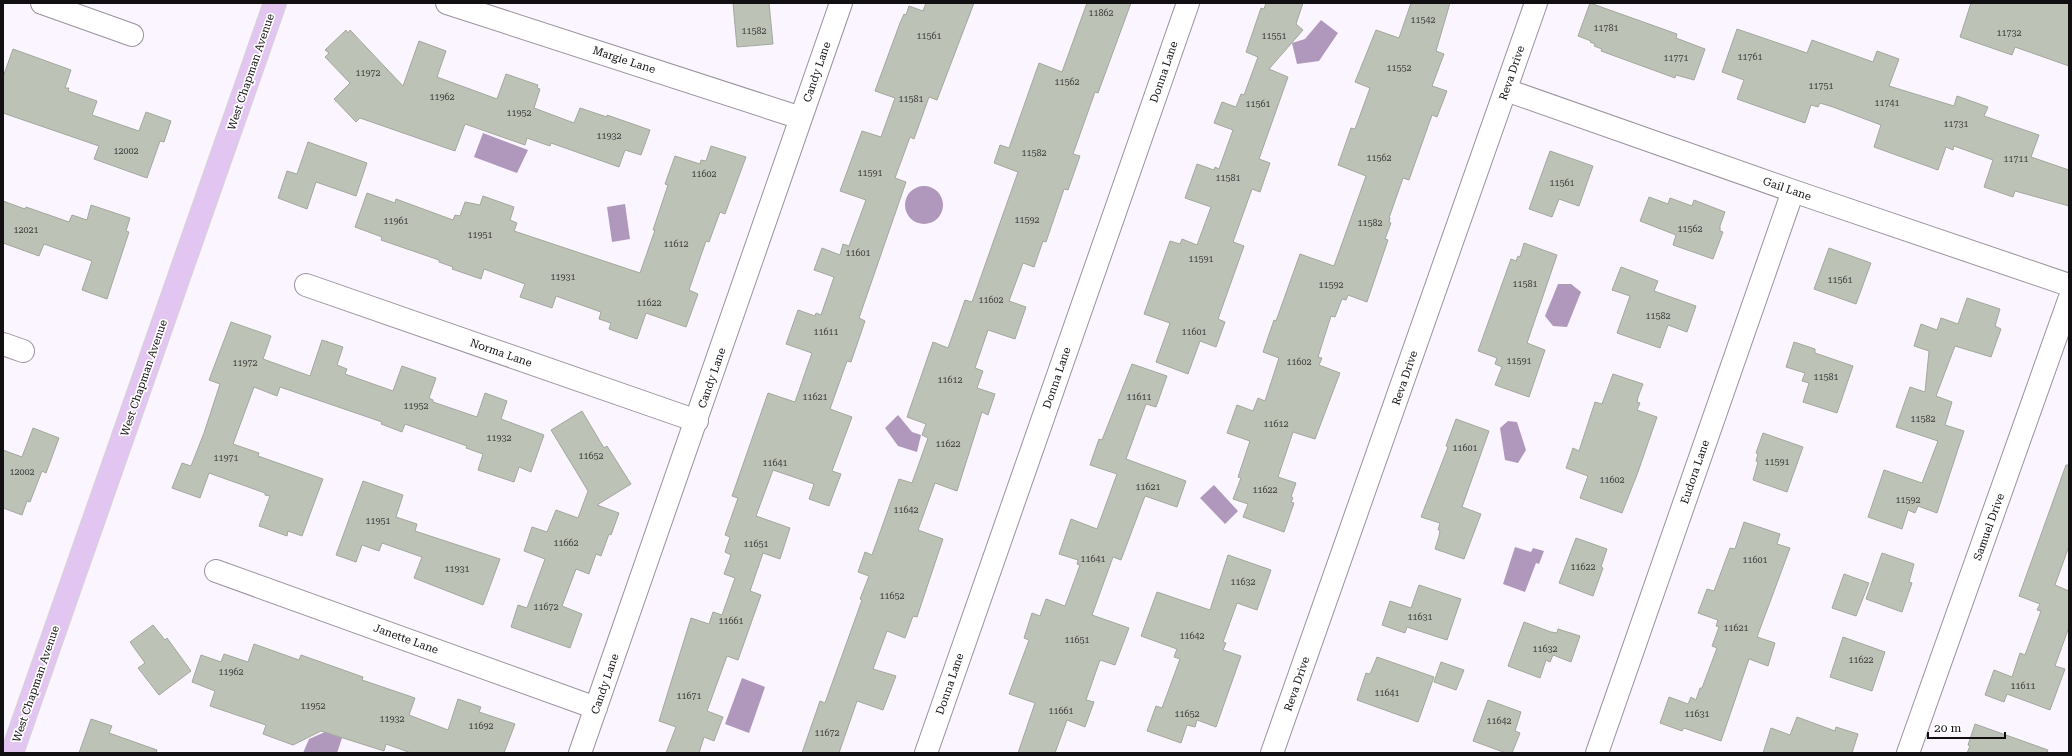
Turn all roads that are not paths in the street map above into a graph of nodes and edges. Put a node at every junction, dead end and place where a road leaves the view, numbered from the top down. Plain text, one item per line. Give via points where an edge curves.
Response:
1 (42, 3) edge
2 (275, 3) edge
3 (446, 3) edge
4 (841, 3) edge
5 (1188, 3) edge
6 (1536, 3) edge
7 (132, 35) dead end
8 (1506, 90) junction
9 (801, 118) junction
10 (1793, 191) junction
11 (306, 284) dead end
12 (2069, 285) edge
13 (2069, 300) edge
14 (697, 421) junction
15 (216, 571) dead end
16 (596, 708) junction
17 (12, 753) edge
18 (580, 753) edge
19 (926, 753) edge
20 (1272, 753) edge
21 (1596, 753) edge
22 (1908, 753) edge

1 - 7 street
2 - 17 main road, West Chapman Avenue
3 - 9 street, Margie Lane
4 - 9 street, Candy Lane
5 - 19 street, Donna Lane
6 - 8 street, Reva Drive
8 - 10 street, Gail Lane
8 - 20 street, Reva Drive
9 - 14 street, Candy Lane
10 - 12 street, Gail Lane
10 - 21 street, Eudora Lane
11 - 14 street, Norma Lane
13 - 22 street, Samuel Drive
14 - 16 street, Candy Lane
15 - 16 street, Janette Lane
16 - 18 street, Candy Lane

